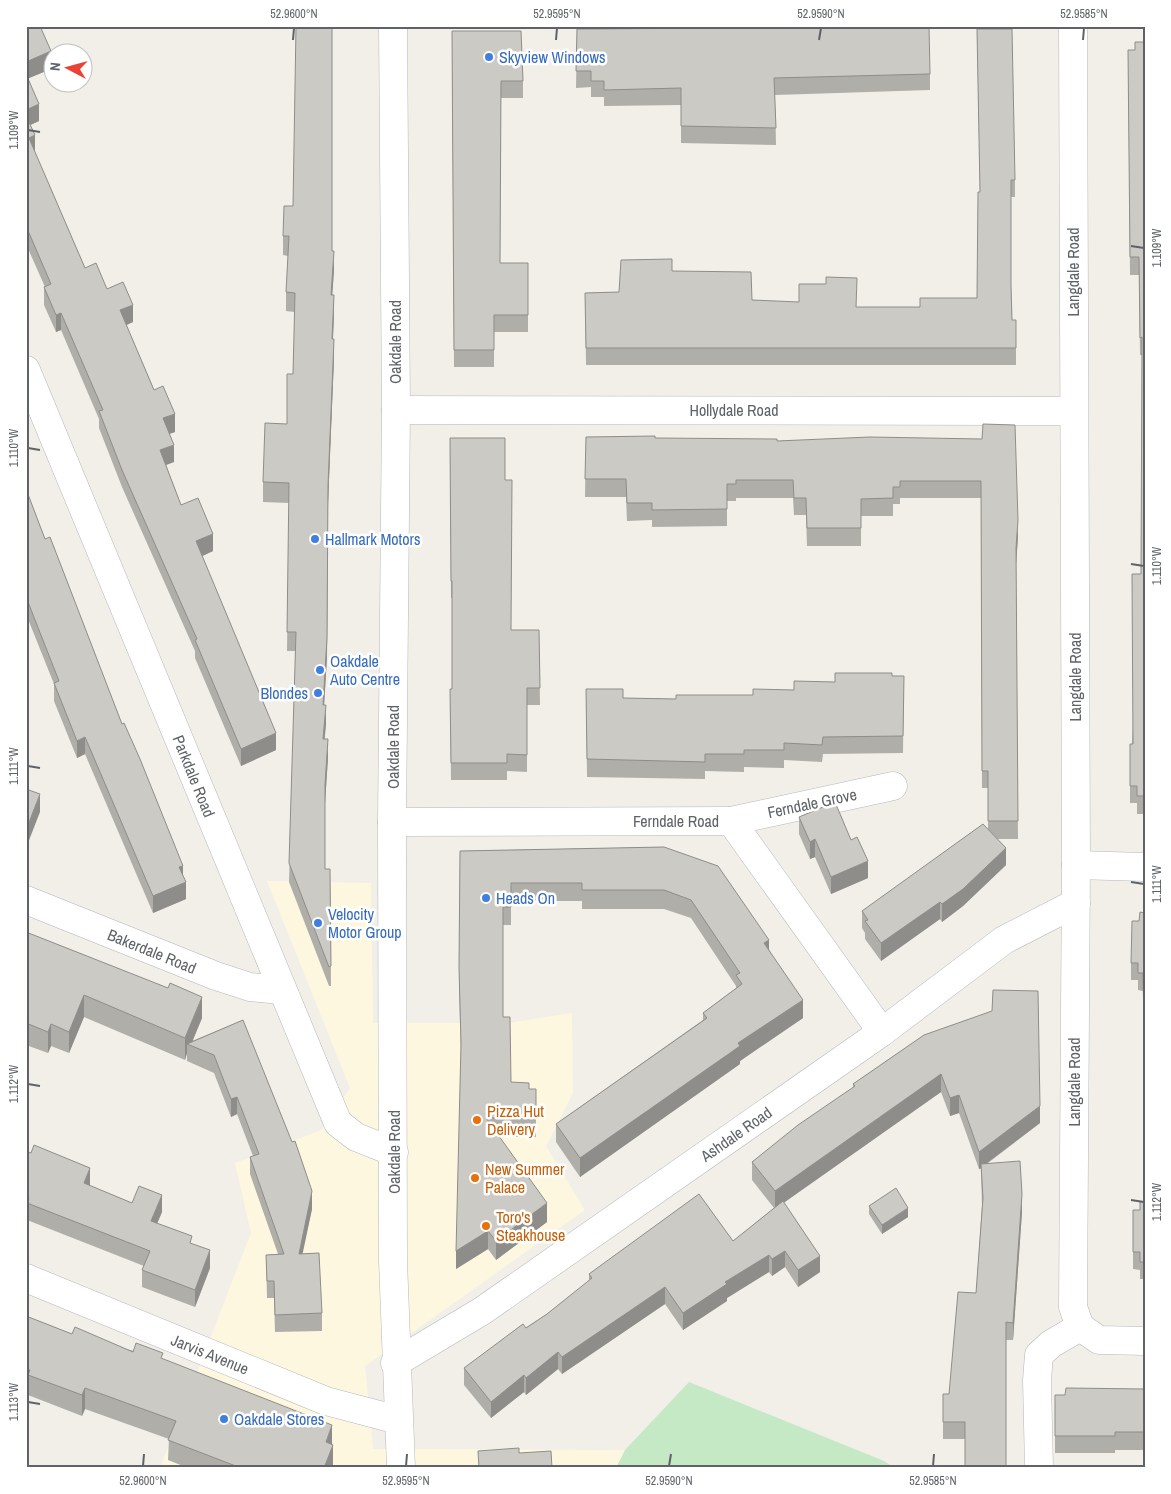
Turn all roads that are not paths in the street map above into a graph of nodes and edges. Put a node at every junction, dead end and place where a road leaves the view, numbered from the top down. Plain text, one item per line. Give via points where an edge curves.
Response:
1 (393, 26) edge
2 (1073, 26) edge
3 (26, 370) edge
4 (396, 410) junction
5 (1073, 411) junction
6 (893, 786) dead end
7 (731, 820) junction
8 (392, 822) junction
9 (1076, 865) junction
10 (1145, 867) edge
11 (26, 900) edge
12 (1076, 903) junction
13 (281, 990) junction
14 (882, 1032) junction
15 (394, 1152) junction
16 (26, 1278) edge
17 (1080, 1327) junction
18 (1145, 1341) edge
19 (396, 1363) junction
20 (398, 1420) junction
21 (401, 1468) edge
22 (1039, 1468) edge

1 - 4 street, Oakdale Road
2 - 5 street, Langdale Road
3 - 13 street, Parkdale Road
4 - 5 street, Hollydale Road
4 - 8 street, Oakdale Road
5 - 9 street, Langdale Road
6 - 7 street, Ferndale Grove
7 - 8 street, Ferndale Road
7 - 14 street, Ferndale Road
8 - 15 street, Oakdale Road
9 - 10 street
9 - 12 street, Langdale Road
11 - 13 street, Bakerdale Road via 216,976 250,988
12 - 14 street, Ashdale Road via 1004,940
12 - 17 street, Langdale Road via 1073,1307
13 - 15 street, Parkdale Road via 338,1123 356,1137
14 - 19 street, Ashdale Road via 482,1312
15 - 19 street, Oakdale Road
16 - 20 street, Jarvis Avenue via 326,1401
17 - 18 street via 1099,1340
17 - 22 street via 1039,1355
19 - 20 street, Oakdale Road
20 - 21 street, Oakdale Road

